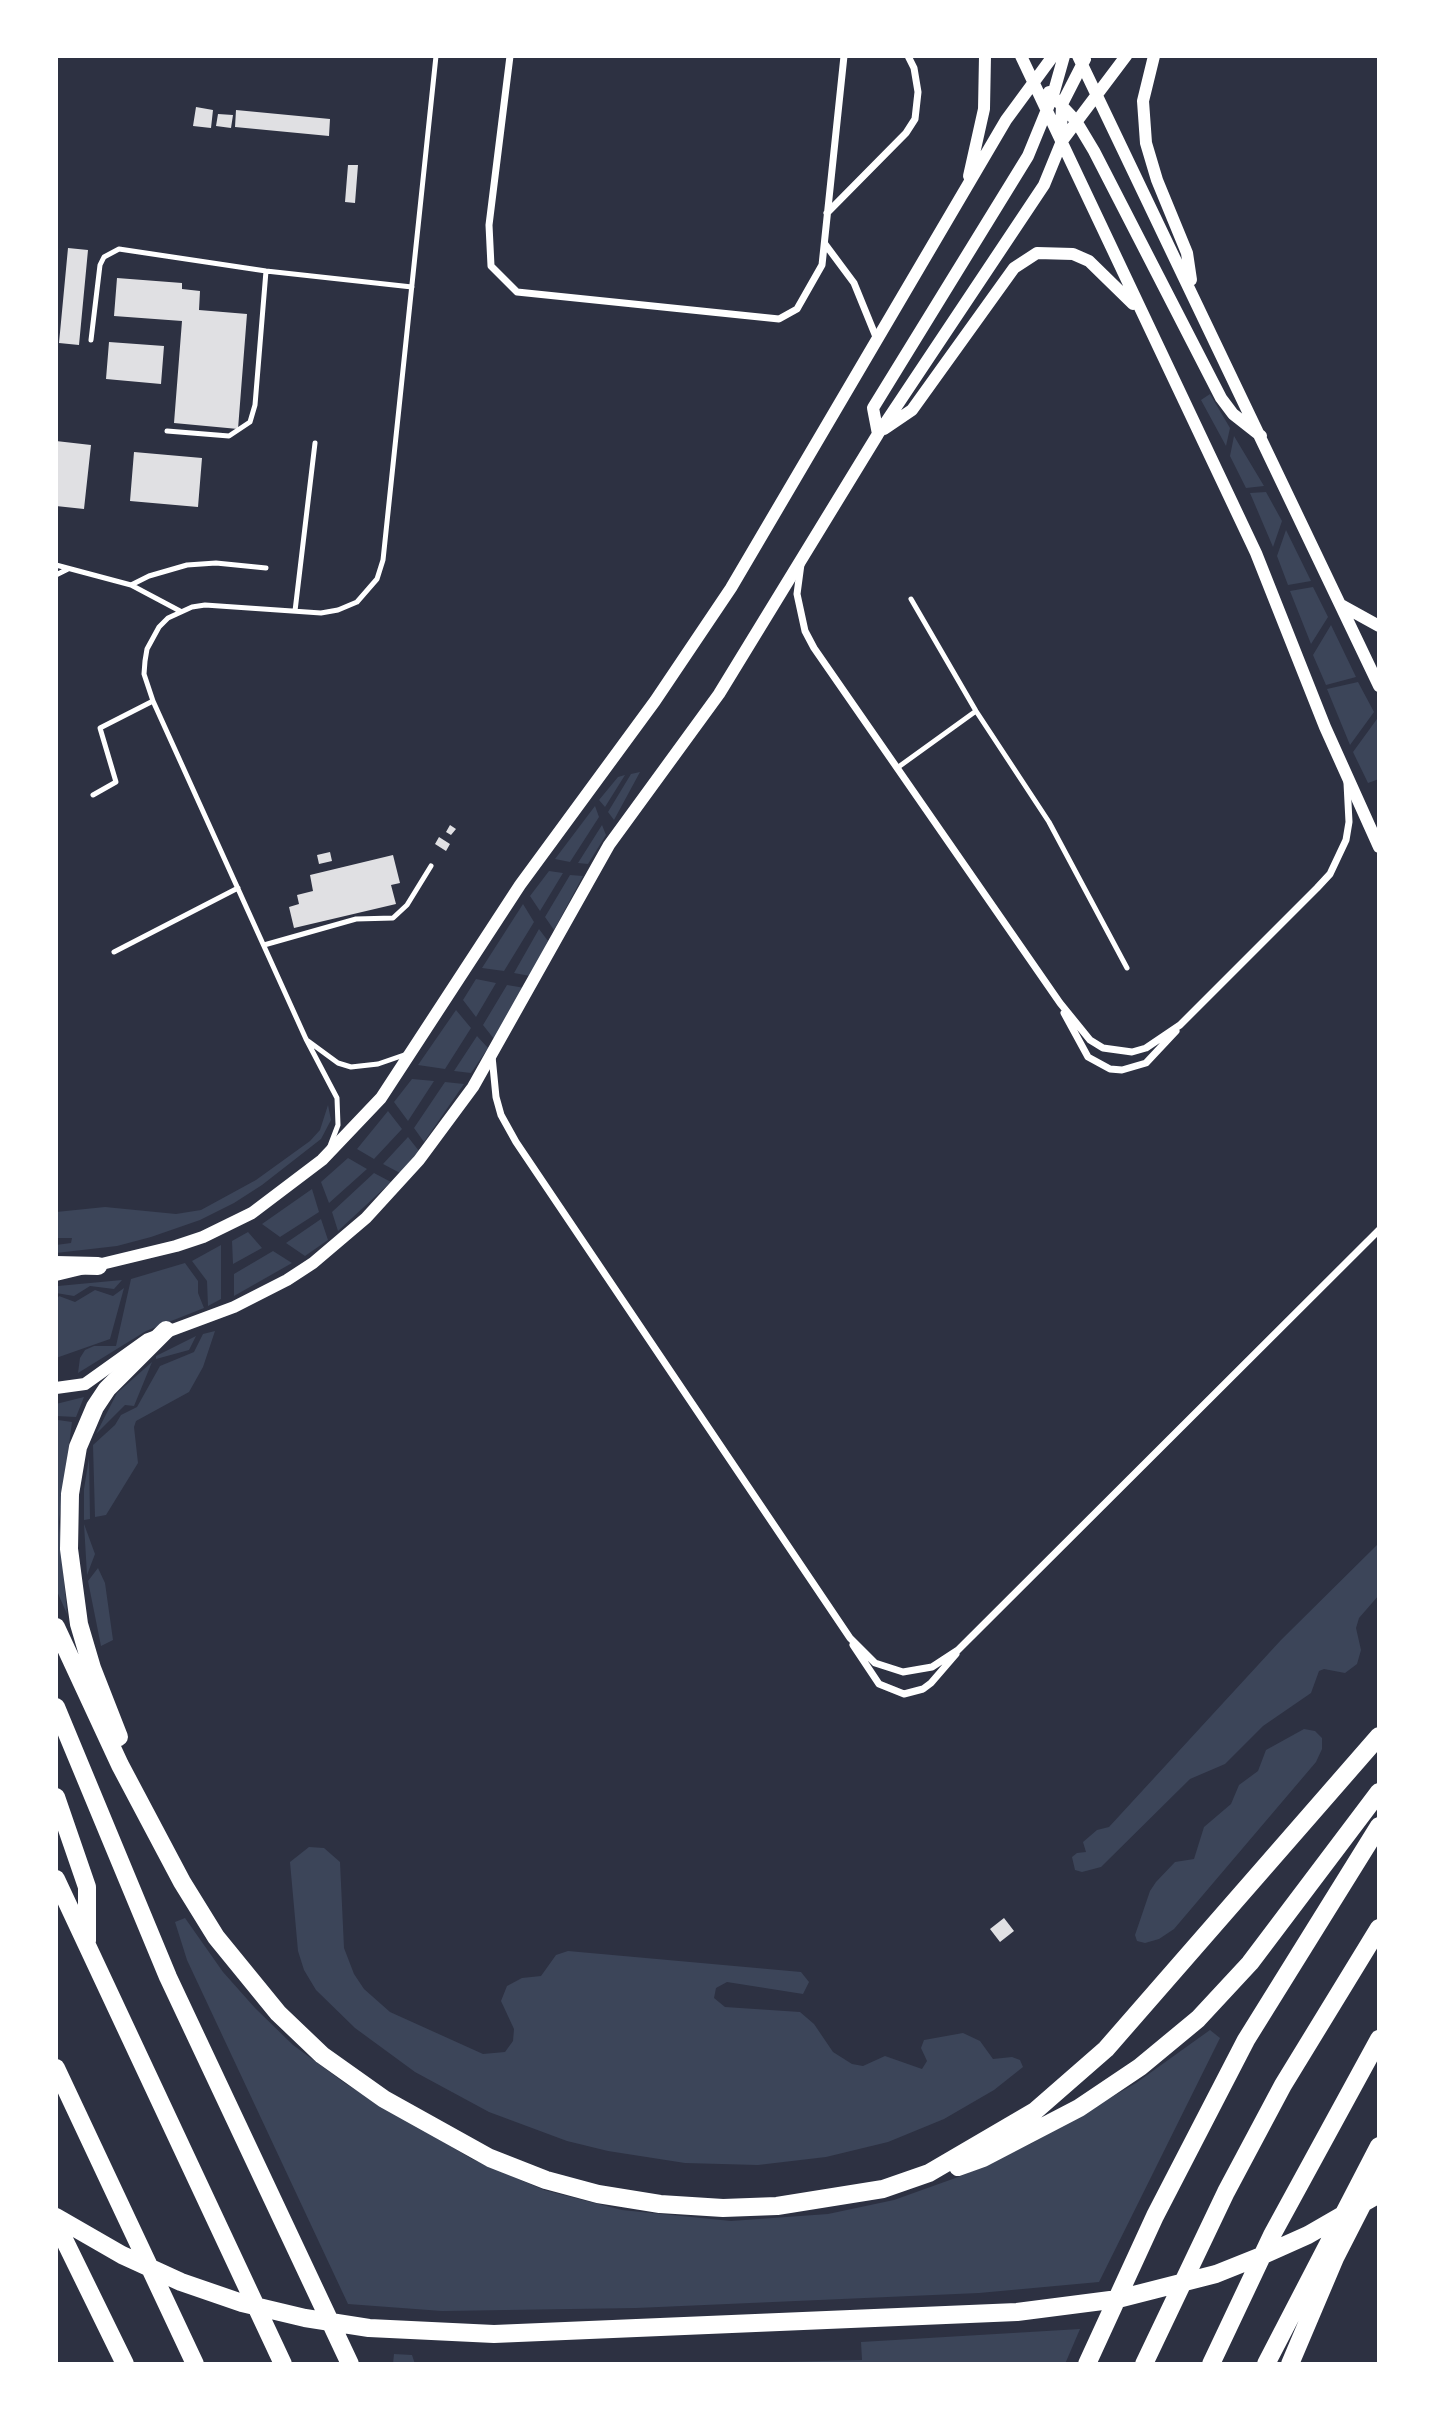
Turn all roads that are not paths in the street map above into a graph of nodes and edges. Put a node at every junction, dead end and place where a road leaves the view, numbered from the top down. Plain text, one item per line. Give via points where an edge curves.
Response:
1 (436, 56) edge
2 (510, 56) edge
3 (844, 56) edge
4 (908, 56) edge
5 (985, 56) edge
6 (1021, 56) edge
7 (1126, 56) edge
8 (1154, 56) edge
9 (1058, 58) edge
10 (1082, 58) edge
11 (1073, 78) junction
12 (1034, 81) junction
13 (1096, 94) junction
14 (1057, 99) junction
15 (1047, 109) junction
16 (1076, 121) junction
17 (1062, 141) junction
18 (966, 186) junction
19 (827, 213) junction
20 (824, 243) junction
21 (266, 271) junction
22 (412, 287) junction
23 (1192, 290) junction
24 (1143, 314) junction
25 (877, 337) junction
26 (91, 341) dead end
27 (167, 431) dead end
28 (878, 433) junction
29 (1262, 437) junction
30 (315, 443) dead end
31 (801, 561) junction
32 (56, 565) edge
33 (266, 568) dead end
34 (68, 569) junction
35 (56, 575) edge
36 (131, 585) junction
37 (911, 599) dead end
38 (1341, 605) junction
39 (180, 611) junction
40 (295, 611) junction
41 (1379, 626) edge
42 (1379, 686) edge
43 (153, 701) junction
44 (976, 712) junction
45 (897, 768) junction
46 (1347, 779) junction
47 (93, 795) dead end
48 (1379, 847) edge
49 (432, 866) dead end
50 (238, 888) junction
51 (264, 945) junction
52 (114, 952) dead end
53 (1127, 968) dead end
54 (1060, 1003) junction
55 (1180, 1025) junction
56 (306, 1040) junction
57 (414, 1052) junction
58 (492, 1054) junction
59 (322, 1160) junction
60 (1379, 1230) edge
61 (56, 1265) edge
62 (98, 1266) junction
63 (56, 1275) edge
64 (166, 1331) junction
65 (56, 1388) edge
66 (56, 1627) edge
67 (850, 1638) junction
68 (958, 1650) junction
69 (56, 1707) edge
70 (1379, 1737) edge
71 (1379, 1792) edge
72 (56, 1797) edge
73 (1379, 1826) edge
74 (158, 1835) junction
75 (56, 1879) edge
76 (1379, 1928) edge
77 (87, 1944) junction
78 (1379, 2039) edge
79 (56, 2068) edge
80 (1379, 2146) edge
81 (1379, 2172) edge
82 (929, 2173) junction
83 (1379, 2194) edge
84 (56, 2217) edge
85 (56, 2223) edge
86 (102, 2320) junction
87 (119, 2364) edge
88 (125, 2364) edge
89 (195, 2364) edge
90 (283, 2364) edge
91 (350, 2364) edge
92 (1087, 2364) edge
93 (1144, 2364) edge
94 (1211, 2364) edge
95 (1266, 2364) edge
96 (1290, 2364) edge

1 - 22 lane
2 - 20 street via 489,225 491,266 517,292 779,320 797,309 822,265
3 - 19 street
4 - 19 street via 918,92 915,120
5 - 18 street via 984,109
6 - 12 street
7 - 13 street
8 - 23 street via 1143,101 1146,143 1186,253
9 - 11 street
9 - 12 street
9 - 14 street
10 - 11 street
10 - 13 street
11 - 13 street
11 - 14 street
12 - 14 street
12 - 15 street
12 - 18 street
13 - 16 street
13 - 23 street
14 - 15 street
14 - 16 street
14 - 17 street
15 - 17 street
15 - 28 street via 1028,156 873,408
16 - 17 street
16 - 29 street via 1221,398
17 - 24 street
17 - 28 street via 1044,185
18 - 25 street
19 - 20 street
20 - 25 street via 854,283
21 - 22 lane
21 - 26 lane via 128,250 111,252 98,273
21 - 27 lane via 250,422 229,436
22 - 40 lane via 381,570 365,596 348,607
23 - 29 street
24 - 28 street via 1089,261 1073,254 1037,253 1014,268 912,410
24 - 46 street via 1256,553
25 - 57 street via 731,587 655,701 520,885
28 - 31 street
29 - 38 street
30 - 40 lane
31 - 45 street via 797,594 805,631
31 - 58 street via 719,694 609,845
32 - 34 lane
33 - 36 lane via 187,565
34 - 35 lane
34 - 36 lane
36 - 39 lane
37 - 44 lane
38 - 41 street
38 - 42 street
39 - 40 lane via 205,605
39 - 43 lane via 159,627 147,649 144,674
43 - 47 lane via 100,728 117,782
43 - 50 lane
44 - 45 lane
44 - 53 lane via 1038,804
45 - 54 street
46 - 48 street
46 - 55 street via 1346,840 1330,874
49 - 51 lane via 393,918 356,919
50 - 51 lane
50 - 52 lane
51 - 56 lane
54 - 55 street via 1090,1040 1117,1052 1146,1048
54 - 55 street via 1080,1047 1110,1069 1146,1063
56 - 57 lane via 351,1067
56 - 59 lane via 337,1098 339,1111 334,1138
57 - 59 street via 369,1113
58 - 64 street via 419,1160 340,1241 262,1295
58 - 67 street via 496,1097 512,1136
59 - 62 street via 275,1198 228,1226 176,1246
60 - 68 street
61 - 62 highway
62 - 63 street
64 - 65 street via 131,1350 96,1378
64 - 74 highway via 107,1389 95,1407 73,1468 69,1522 75,1602 85,1647
66 - 74 highway
67 - 68 street via 875,1662 903,1672 932,1667
67 - 68 street via 879,1684 904,1694 931,1683
69 - 91 highway via 168,1977
70 - 82 highway via 1106,2049 1035,2111
71 - 82 highway via 1250,1963 1170,2044 1049,2124 983,2158
72 - 77 highway via 86,1887
73 - 92 highway via 1246,2040 1155,2216
74 - 82 highway via 216,1937 278,2013 322,2054 384,2099 490,2158 598,2194 723,2208 848,2197
75 - 77 highway
76 - 93 highway via 1283,2085 1214,2215
77 - 90 highway
78 - 94 highway via 1272,2235
79 - 89 highway
80 - 95 highway
81 - 96 highway via 1335,2258
83 - 84 highway via 1261,2256 1167,2288 1067,2307 494,2334 369,2328 242,2303 122,2255
85 - 86 highway
86 - 87 highway
86 - 88 highway

